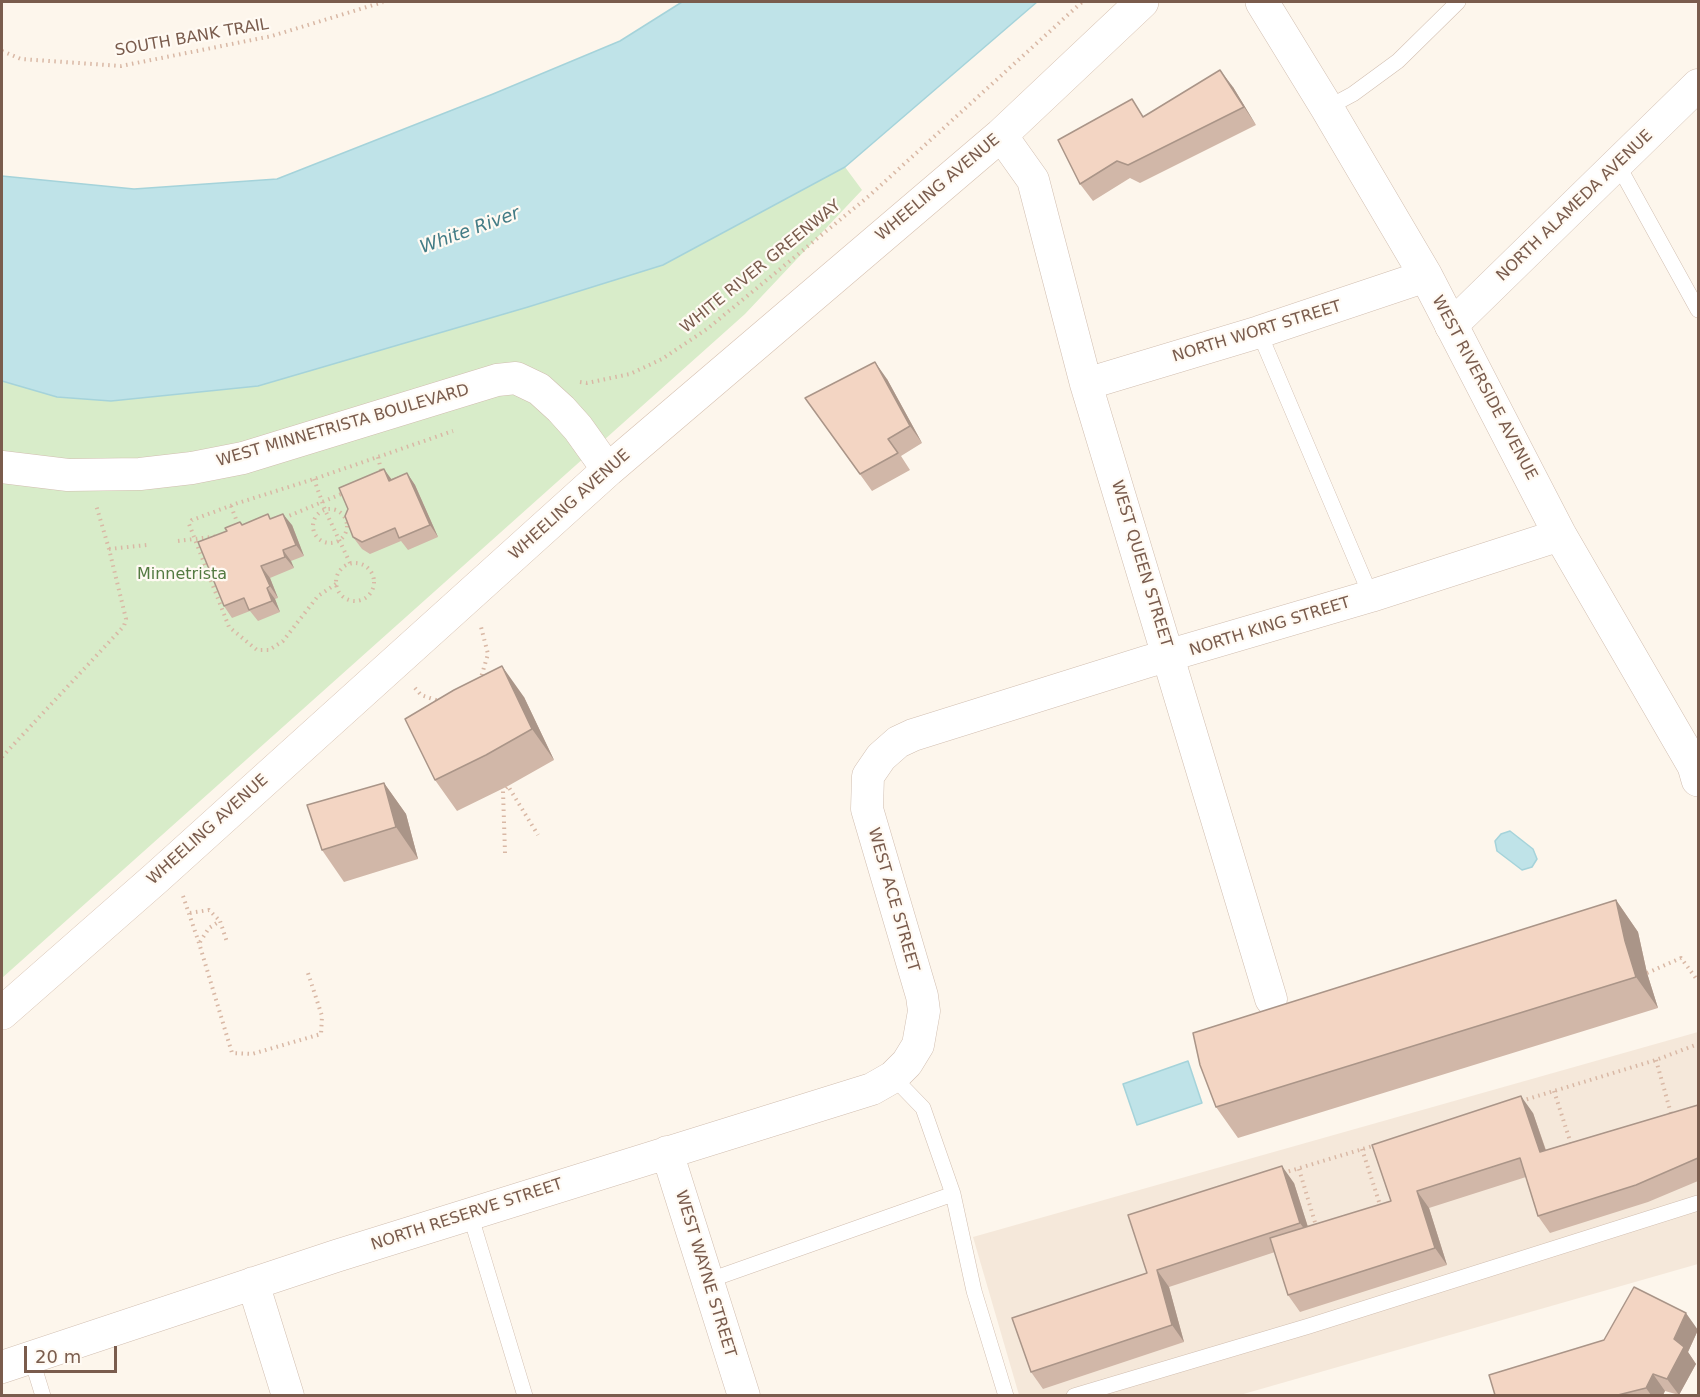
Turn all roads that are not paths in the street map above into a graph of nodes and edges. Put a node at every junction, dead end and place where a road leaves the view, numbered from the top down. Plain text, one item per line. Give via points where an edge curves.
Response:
1 (1143, 2) edge
2 (1262, 2) edge
3 (1458, 2) edge
4 (1698, 85) edge
5 (1327, 108) junction
6 (1001, 135) junction
7 (1618, 165) junction
8 (1426, 276) junction
9 (1698, 310) edge
10 (1451, 326) junction
11 (1259, 332) junction
12 (1086, 384) junction
13 (2, 468) edge
14 (608, 470) junction
15 (1560, 535) junction
16 (1371, 596) junction
17 (1169, 657) junction
18 (881, 757) joint
19 (1697, 770) edge
20 (1271, 999) dead end
21 (2, 1013) edge
22 (918, 1046) joint
23 (892, 1077) junction
24 (667, 1152) junction
25 (953, 1194) junction
26 (1698, 1203) edge
27 (470, 1214) junction
28 (706, 1281) junction
29 (253, 1283) junction
30 (31, 1357) junction
31 (2, 1367) edge
32 (43, 1395) edge
33 (288, 1395) edge
34 (525, 1395) edge
35 (744, 1395) edge
36 (1006, 1395) edge
37 (1074, 1395) edge

1 - 6 main road, WHEELING AVENUE
2 - 5 main road, WEST RIVERSIDE AVENUE
3 - 5 lane via 1398,61
4 - 7 street, NORTH ALAMEDA AVENUE
5 - 8 main road, WEST RIVERSIDE AVENUE
6 - 12 street, WEST QUEEN STREET via 1033,180
6 - 14 main road, WHEELING AVENUE
7 - 9 lane
7 - 10 street, NORTH ALAMEDA AVENUE
8 - 10 main road, WEST RIVERSIDE AVENUE
8 - 11 street, NORTH WORT STREET
10 - 15 main road, WEST RIVERSIDE AVENUE
11 - 12 street, NORTH WORT STREET
11 - 16 lane
12 - 17 street, WEST QUEEN STREET
13 - 14 street, WEST MINNETRISTA BOULEVARD via 68,475 140,474 192,468 243,458 496,380 516,378 538,389 561,409
14 - 21 main road, WHEELING AVENUE
15 - 16 street, NORTH KING STREET
15 - 19 main road, WEST RIVERSIDE AVENUE
16 - 17 street, NORTH KING STREET
17 - 18 street, NORTH KING STREET via 913,735
17 - 20 street, WEST QUEEN STREET
18 - 22 street, WEST ACE STREET via 868,776 867,809 922,996 924,1011
22 - 23 street, NORTH RESERVE STREET via 907,1064
23 - 24 street, NORTH RESERVE STREET via 872,1089
23 - 25 lane via 923,1108
24 - 27 street, NORTH RESERVE STREET
24 - 28 street, WEST WAYNE STREET
25 - 28 lane
25 - 36 lane via 974,1291
26 - 37 lane via 1309,1326
27 - 29 street, NORTH RESERVE STREET
27 - 34 lane
28 - 35 street, WEST WAYNE STREET
29 - 30 street, NORTH RESERVE STREET
29 - 33 street
30 - 31 street, NORTH RESERVE STREET
30 - 32 lane

